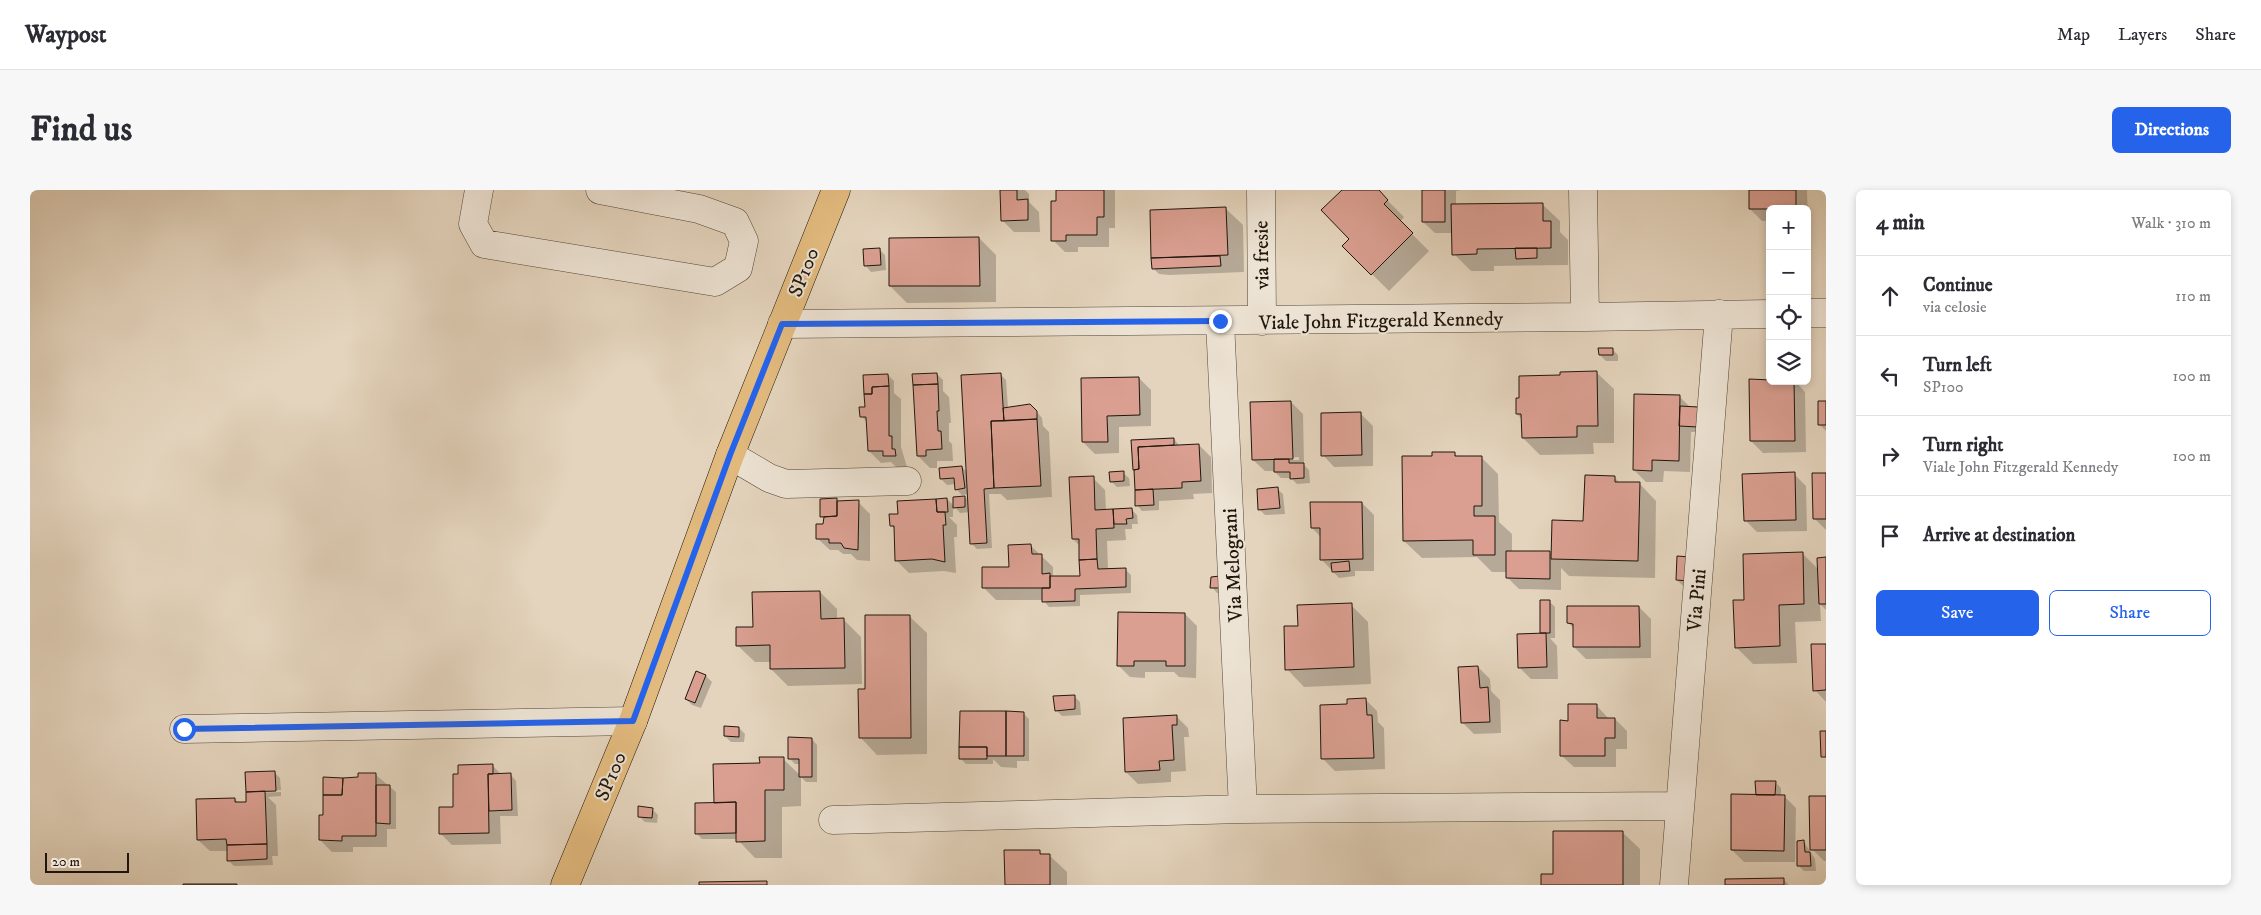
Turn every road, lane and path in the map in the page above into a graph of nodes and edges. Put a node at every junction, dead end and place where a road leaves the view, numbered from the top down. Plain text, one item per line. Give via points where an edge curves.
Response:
1 (478, 190) edge
2 (836, 190) edge
3 (1261, 190) edge
4 (1583, 190) edge
5 (615, 191) edge
6 (1811, 313) edge
7 (1826, 313) edge
8 (1719, 314) junction
9 (1766, 314) edge
10 (1585, 318) junction
11 (1220, 321) junction
12 (1262, 321) junction
13 (782, 324) junction
14 (730, 455) junction
15 (907, 481) dead end
16 (633, 721) junction
17 (184, 729) dead end
18 (1680, 806) junction
19 (1243, 809) junction
20 (833, 820) dead end
21 (565, 885) edge
22 (1674, 885) edge

1 - 5 street via 473,224 484,244 715,282 738,268 744,241 736,222 699,209
2 - 13 main road, SP100 / SP100
3 - 12 street, via fresie
4 - 10 street
6 - 7 street
8 - 9 street, Viale John Fitzgerald Kennedy
8 - 10 street, Viale John Fitzgerald Kennedy
8 - 18 street, Via Pini
10 - 12 street, Viale John Fitzgerald Kennedy
11 - 12 street, Viale John Fitzgerald Kennedy
11 - 13 street, Viale John Fitzgerald Kennedy
11 - 19 street, Via Melograni
13 - 14 main road, SP100 / SP100
14 - 15 street via 786,484
14 - 16 main road, SP100 / SP100
16 - 17 street
16 - 21 main road, SP100 / SP100
18 - 19 street
18 - 22 street, Via Pini
19 - 20 street

